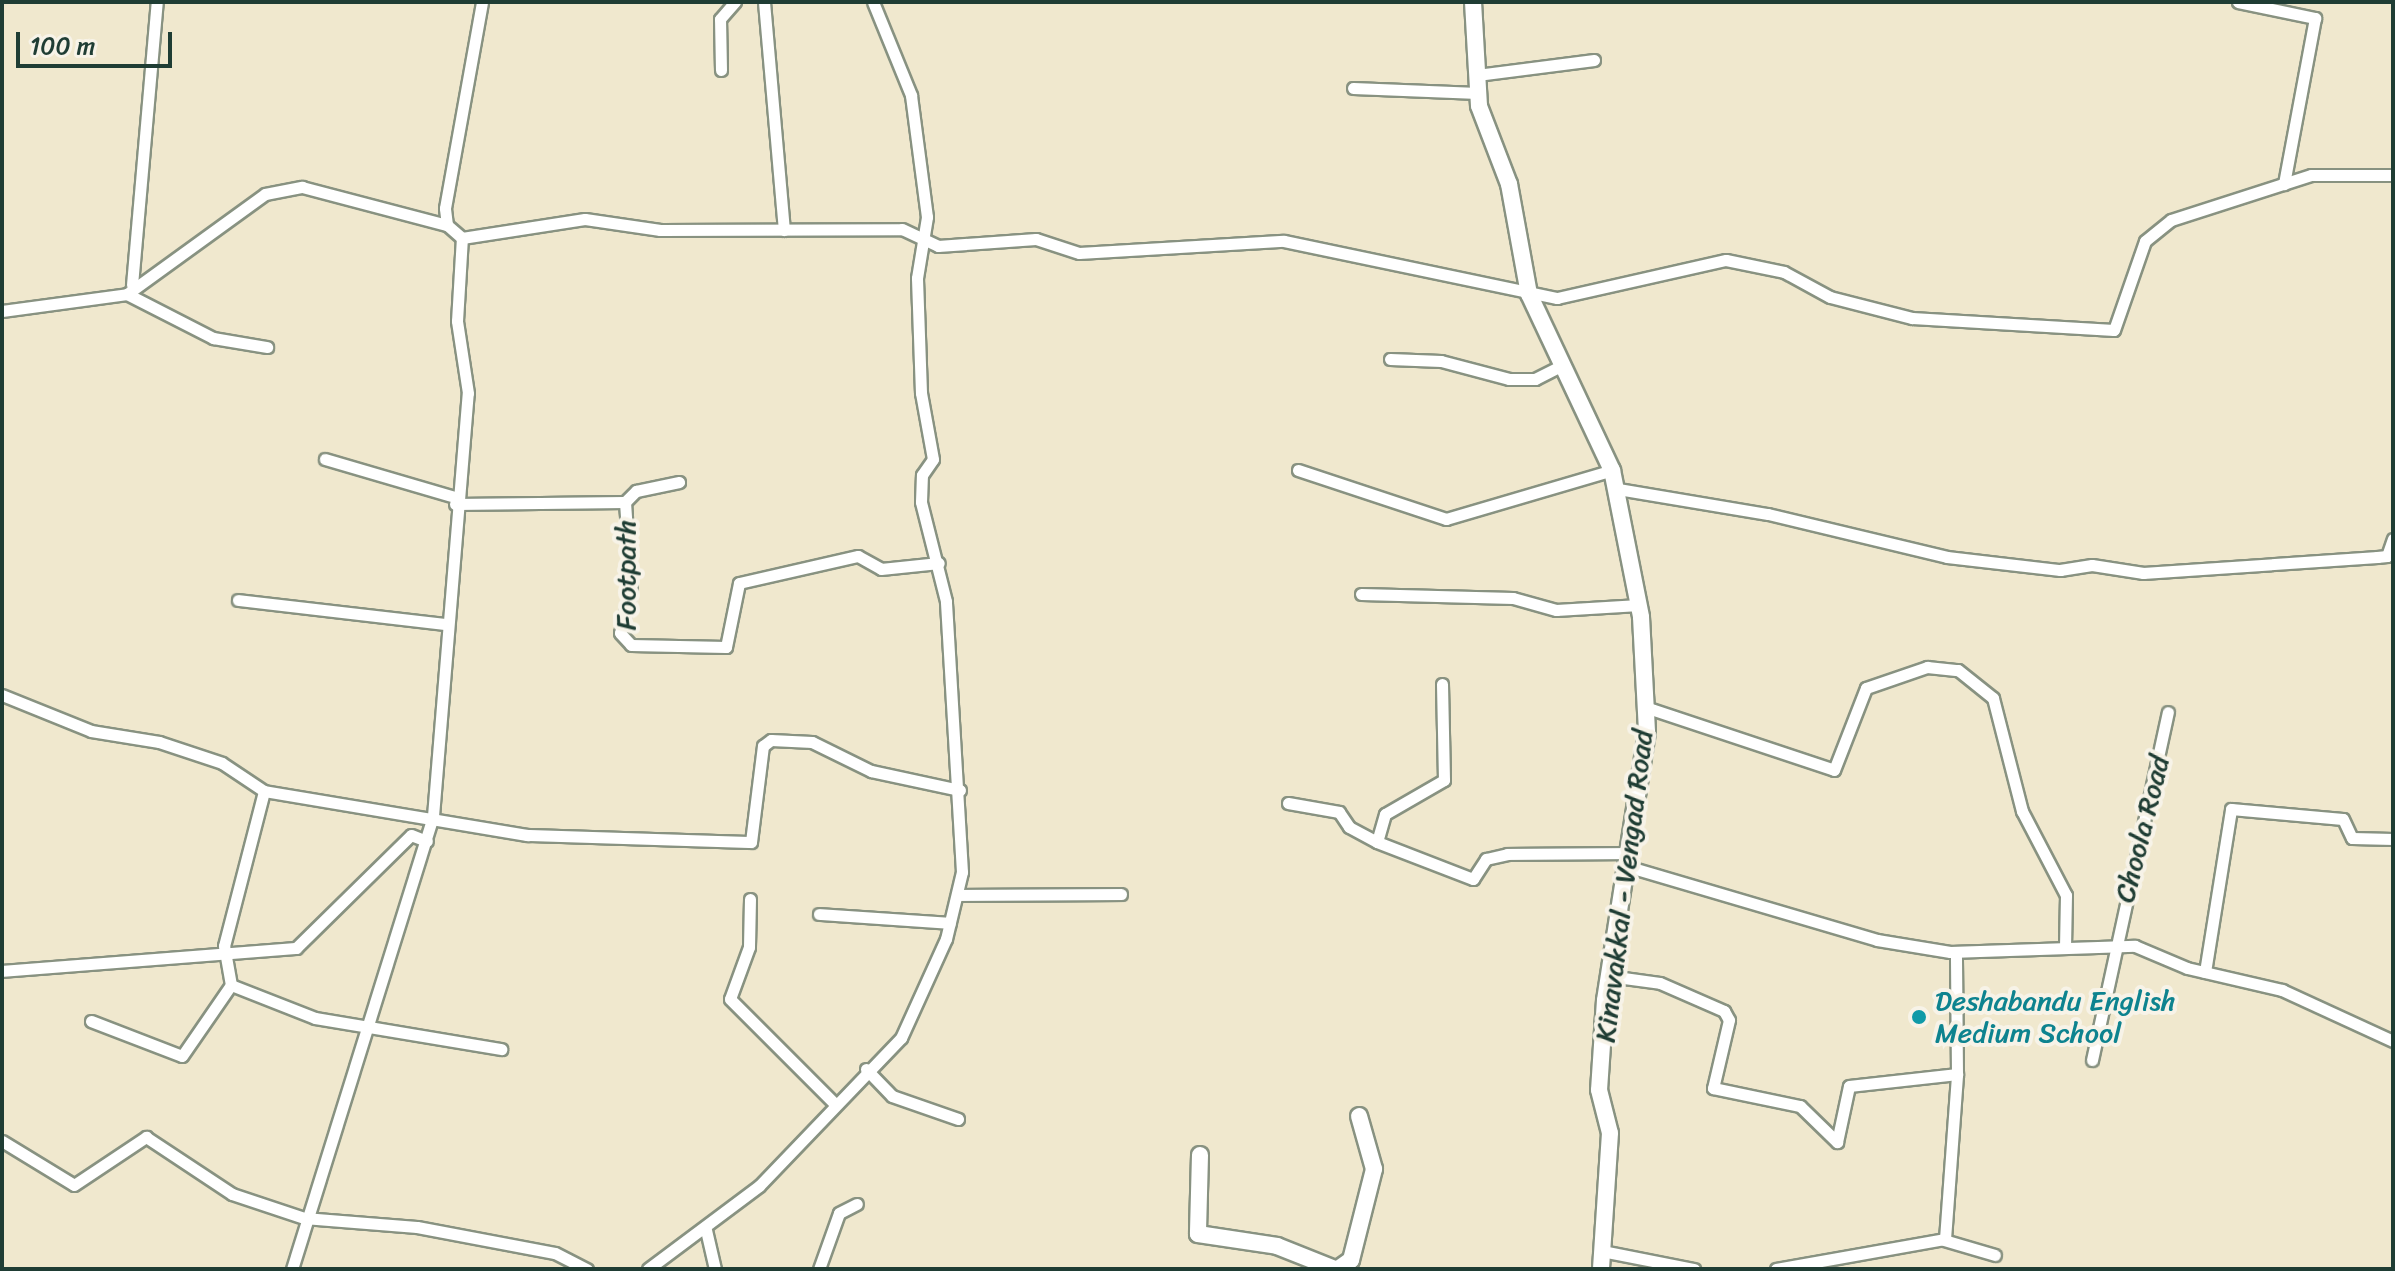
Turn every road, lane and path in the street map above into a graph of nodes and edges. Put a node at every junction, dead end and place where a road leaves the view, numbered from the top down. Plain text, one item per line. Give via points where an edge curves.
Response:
1 (157, 2) edge
2 (482, 2) edge
3 (735, 2) edge
4 (764, 2) edge
5 (873, 2) edge
6 (1473, 2) edge
7 (2238, 2) edge
8 (1594, 60) dead end
9 (721, 70) dead end
10 (1477, 75) junction
11 (1353, 88) dead end
12 (1478, 93) junction
13 (2393, 175) edge
14 (2284, 184) junction
15 (447, 225) junction
16 (784, 230) junction
17 (919, 237) junction
18 (462, 238) junction
19 (129, 289) junction
20 (1529, 294) junction
21 (2, 311) edge
22 (267, 347) dead end
23 (1390, 359) dead end
24 (1560, 366) junction
25 (325, 459) dead end
26 (1298, 470) dead end
27 (1612, 470) junction
28 (679, 482) dead end
29 (1618, 489) junction
30 (455, 500) junction
31 (625, 502) junction
32 (2393, 539) edge
33 (939, 563) junction
34 (1361, 594) dead end
35 (238, 600) dead end
36 (1639, 605) junction
37 (444, 624) junction
38 (1442, 684) dead end
39 (2, 695) edge
40 (1645, 707) junction
41 (2168, 712) dead end
42 (960, 790) junction
43 (264, 791) junction
44 (1288, 803) dead end
45 (433, 816) junction
46 (2387, 839) edge
47 (427, 841) junction
48 (1377, 842) junction
49 (1628, 860) junction
50 (1121, 894) dead end
51 (957, 895) junction
52 (750, 899) dead end
53 (819, 914) dead end
54 (950, 923) junction
55 (2115, 945) junction
56 (2065, 946) junction
57 (1956, 952) junction
58 (226, 956) junction
59 (2, 971) edge
60 (2205, 972) junction
61 (1609, 976) junction
62 (231, 985) junction
63 (91, 1021) dead end
64 (365, 1024) junction
65 (2393, 1041) edge
66 (501, 1049) dead end
67 (2092, 1060) dead end
68 (866, 1069) junction
69 (1957, 1074) junction
70 (833, 1102) junction
71 (1359, 1116) dead end
72 (958, 1119) dead end
73 (2, 1141) edge
74 (1200, 1155) dead end
75 (857, 1204) dead end
76 (304, 1218) junction
77 (706, 1230) junction
78 (1944, 1240) junction
79 (1602, 1251) junction
80 (1995, 1255) dead end
81 (1796, 1266) edge
82 (292, 1269) edge
83 (587, 1269) edge
84 (648, 1269) edge
85 (715, 1269) edge
86 (819, 1269) edge
87 (1336, 1269) edge
88 (1601, 1269) edge
89 (1694, 1269) edge
90 (1776, 1269) edge

1 - 19 street
2 - 15 street
3 - 9 street via 720,19
4 - 16 street
5 - 17 street via 914,110 927,217
6 - 10 main road, Kinavakkal - Vengad Road
7 - 14 street via 2315,18
8 - 10 street
10 - 12 main road, Kinavakkal - Vengad Road
11 - 12 street
12 - 20 main road, Kinavakkal - Vengad Road via 1509,184
13 - 14 street via 2311,175
14 - 20 street via 2185,213 2156,230 2114,330 1912,318 1830,297 1784,272 1726,260 1635,286 1557,298
15 - 18 street
15 - 19 street via 302,187 265,194
16 - 17 street via 902,229
16 - 18 street via 660,230 585,219
17 - 20 street via 938,246 1036,239 1079,253 1284,241
17 - 33 street via 921,393 933,459 922,475 921,502
18 - 30 street via 457,321 468,393
19 - 21 street
19 - 22 street via 213,338
20 - 24 main road, Kinavakkal - Vengad Road
23 - 24 street via 1441,361 1509,379 1535,379
24 - 27 main road, Kinavakkal - Vengad Road
25 - 30 street
26 - 27 street via 1446,519
27 - 29 main road, Kinavakkal - Vengad Road
28 - 31 street via 636,491
29 - 32 street via 1768,514 1947,557 2060,570 2092,565 2143,573 2377,557 2387,556
29 - 36 main road, Kinavakkal - Vengad Road
30 - 31 street
30 - 37 street
31 - 33 street, Footpath via 631,591 620,633 631,645 726,647 739,583 858,556 881,569
33 - 42 street
34 - 36 street via 1513,598 1556,610
35 - 37 street
36 - 40 main road, Kinavakkal - Vengad Road
37 - 45 street
38 - 48 street via 1444,780 1385,814
39 - 43 street via 91,731 159,742 222,763
40 - 49 main road, Kinavakkal - Vengad Road
40 - 56 street via 1834,770 1866,688 1927,667 1958,670 1993,698 2022,811 2066,895
41 - 55 street, Choola Road
42 - 45 street via 871,771 812,742 771,740 763,746 751,842 527,835
42 - 51 street
43 - 45 street
43 - 58 street
44 - 48 street via 1339,812 1349,827
45 - 47 street
46 - 60 street via 2352,838 2343,819 2231,809
47 - 58 street via 411,835 296,948
47 - 64 street
48 - 49 street via 1473,879 1486,859 1507,854
49 - 57 street via 1877,940
49 - 61 main road, Kinavakkal - Vengad Road
50 - 51 street
51 - 54 street
52 - 70 street via 749,947 730,999
53 - 54 street
54 - 68 street via 901,1038
55 - 56 street
55 - 60 street
55 - 67 street, Choola Road
56 - 57 street
57 - 69 street
58 - 59 street
58 - 62 street
60 - 65 street via 2282,990
61 - 69 street via 1660,983 1724,1011 1729,1020 1713,1088 1800,1106 1837,1142 1849,1086
61 - 79 main road, Kinavakkal - Vengad Road via 1599,1090 1610,1133
62 - 63 street via 182,1056
62 - 64 street via 315,1018
64 - 66 street
64 - 76 street
68 - 70 street
68 - 72 street via 892,1096
69 - 78 street
70 - 77 street via 759,1186
71 - 87 main road via 1374,1169 1355,1250
73 - 76 street via 74,1185 146,1137 232,1194
74 - 87 main road via 1198,1234 1277,1246
75 - 86 street via 839,1213
76 - 82 street
76 - 83 street via 417,1227 555,1253
77 - 84 street
77 - 85 street
78 - 80 street
78 - 81 street
79 - 88 main road, Kinavakkal - Vengad Road
79 - 89 street
81 - 90 street

